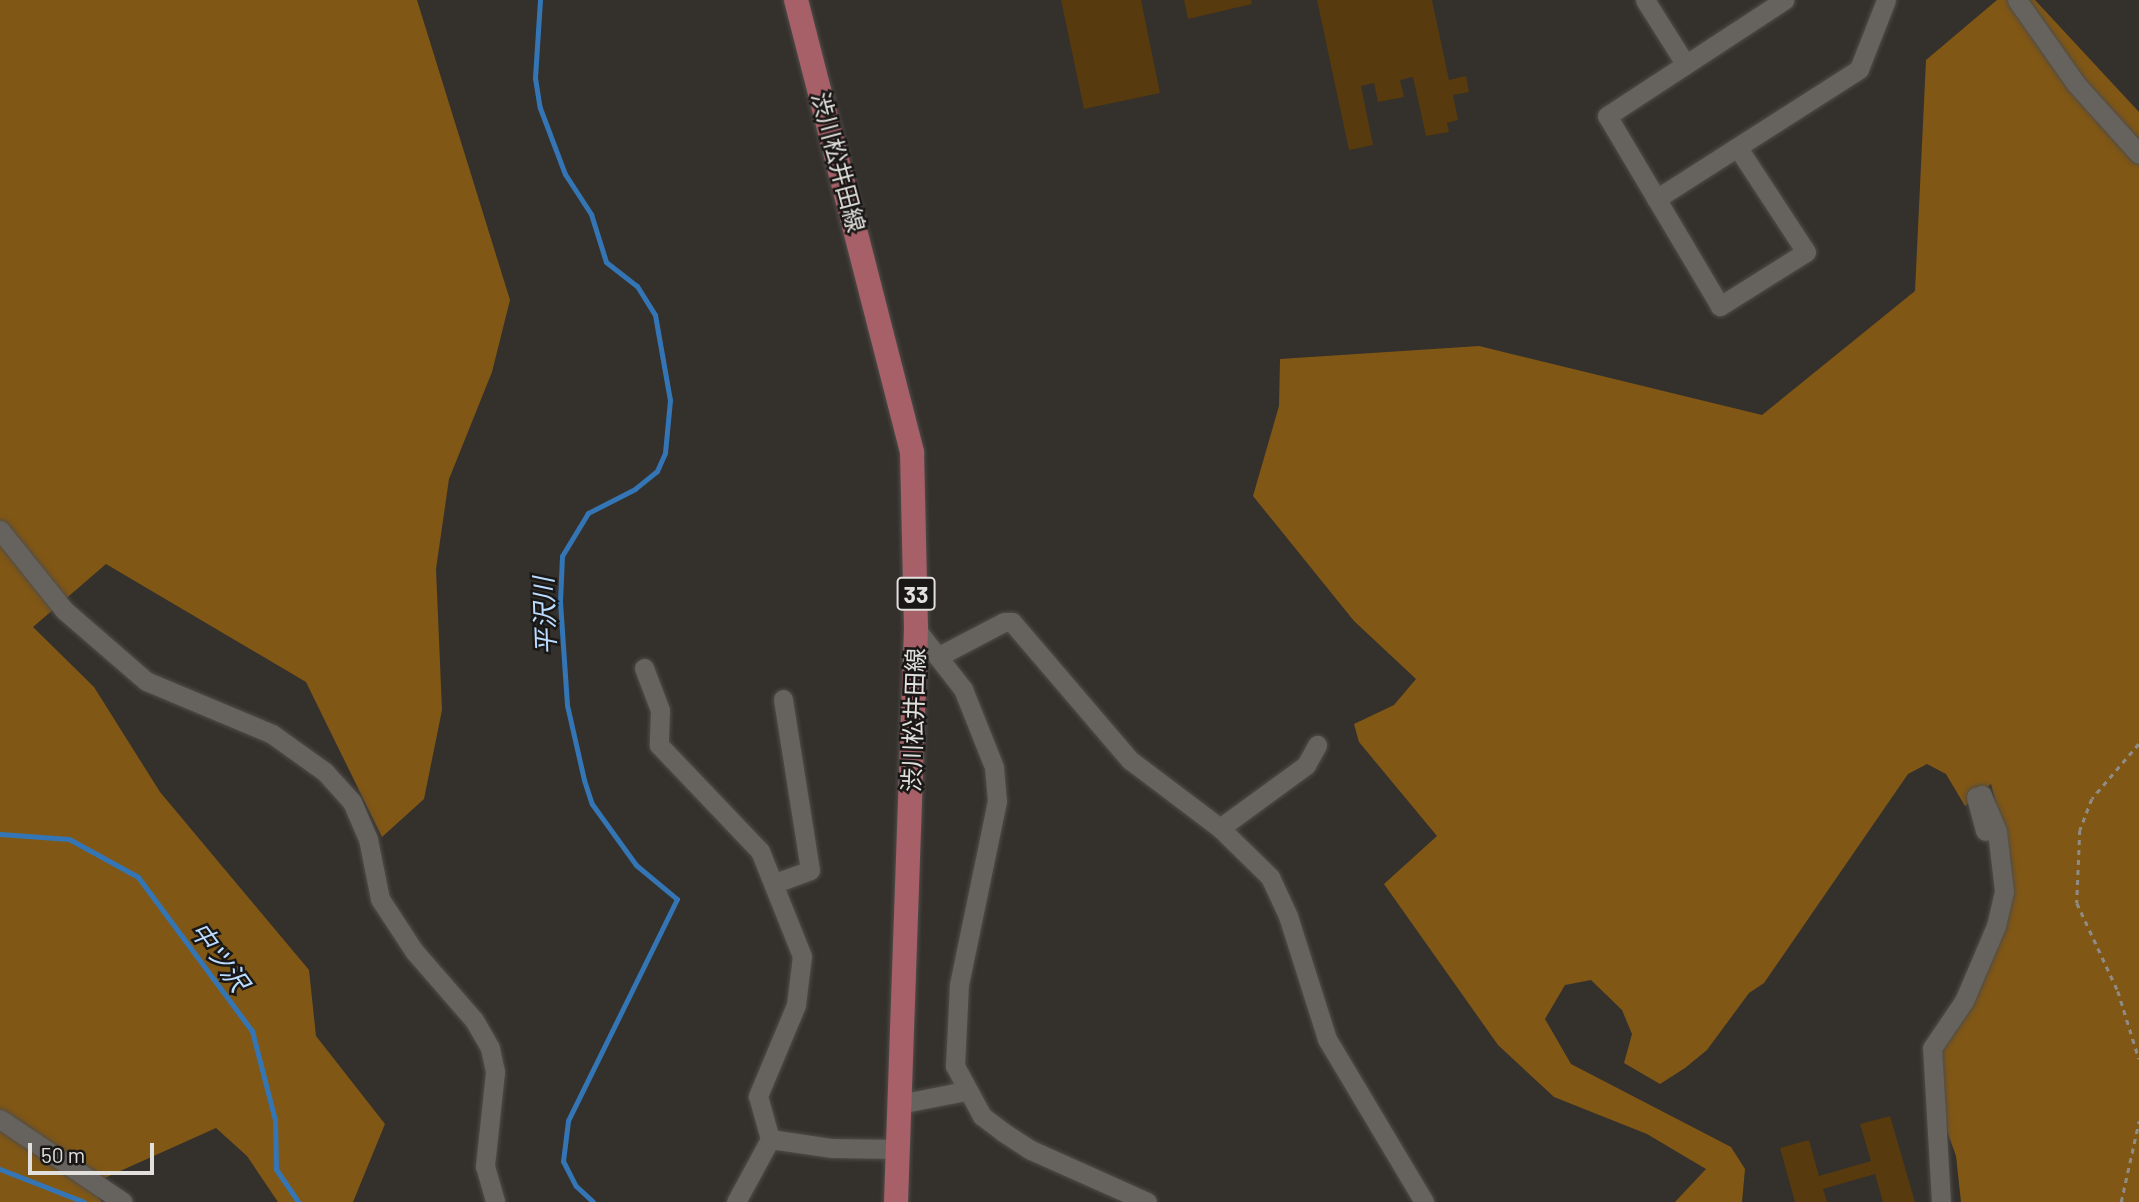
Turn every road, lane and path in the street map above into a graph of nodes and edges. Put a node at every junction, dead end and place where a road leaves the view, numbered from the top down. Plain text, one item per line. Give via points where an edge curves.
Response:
1 (796, 0) edge
2 (1645, 0) edge
3 (1784, 0) edge
4 (1886, 0) edge
5 (2017, 0) edge
6 (1684, 62) junction
7 (1738, 148) junction
8 (2139, 154) edge
9 (1657, 199) junction
10 (0, 530) edge
11 (916, 629) junction
12 (939, 656) junction
13 (644, 668) dead end
14 (783, 699) dead end
15 (2139, 744) edge
16 (1317, 745) dead end
17 (1220, 828) junction
18 (1985, 831) dead end
19 (775, 883) junction
20 (2139, 1059) edge
21 (965, 1091) junction
22 (899, 1104) junction
23 (0, 1119) edge
24 (2139, 1121) edge
25 (770, 1139) junction
26 (897, 1149) junction
27 (123, 1202) edge
28 (495, 1202) edge
29 (736, 1202) edge
30 (896, 1202) edge
31 (1147, 1202) edge
32 (1424, 1202) edge
33 (1941, 1202) edge
34 (2121, 1202) edge

1 - 11 main road, 渋川松井田線 / 33 via 905,413 915,497
2 - 6 street
3 - 6 street
4 - 7 street via 1859,69
5 - 8 street via 2076,85
6 - 9 street via 1607,116
7 - 9 street
7 - 9 street via 1806,253 1720,306
10 - 28 street via 64,610 128,667 206,710 272,734 325,772 352,802 368,839 380,899 414,951 474,1020 490,1048 495,1072 485,1166
11 - 12 street
11 - 22 main road, 渋川松井田線 / 33
12 - 17 street via 1012,622 1130,760
12 - 21 street via 979,722 994,767 997,801 955,1022 955,1066
13 - 19 street via 660,710 659,745 746,833
14 - 19 street via 810,870
15 - 20 path via 2092,799 2080,831 2077,903 2118,990
16 - 17 street via 1306,765
17 - 32 street via 1270,877 1279,893 1327,1039
18 - 33 street via 1976,797 1982,795 1997,831 2004,891 1996,926 1964,1001 1932,1048
19 - 25 street via 802,956 796,1005 758,1096
21 - 22 street
21 - 31 street via 982,1116 1031,1150
22 - 26 main road, 渋川松井田線 / 33
23 - 27 street
24 - 34 path
25 - 26 street via 832,1148
25 - 29 street
26 - 30 main road, 渋川松井田線 / 33

